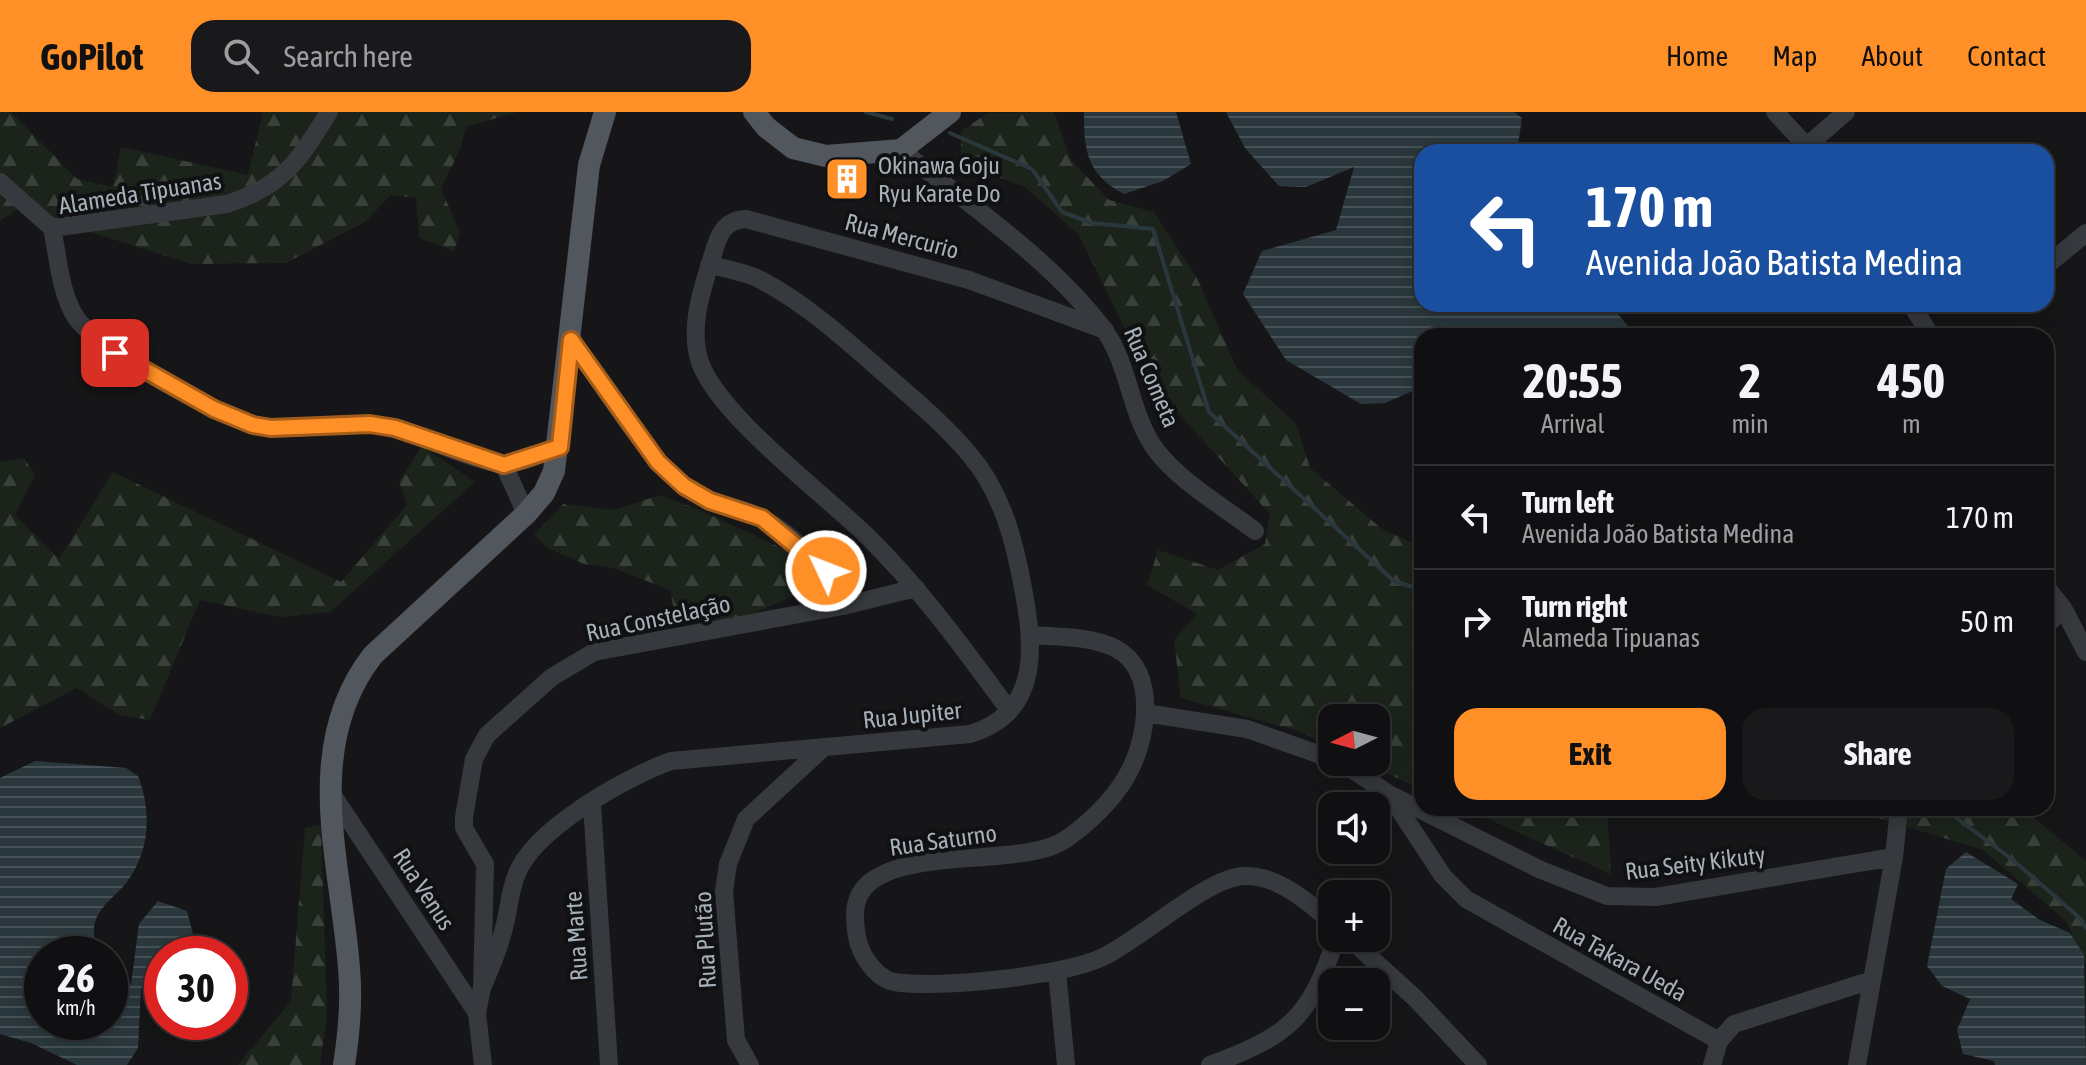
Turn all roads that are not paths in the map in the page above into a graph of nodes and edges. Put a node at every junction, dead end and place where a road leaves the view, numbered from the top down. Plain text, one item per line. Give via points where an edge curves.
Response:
1 (329, 112) edge
2 (605, 112) edge
3 (619, 112) edge
4 (754, 112) edge
5 (1775, 112) edge
6 (1846, 112) edge
7 (940, 116) edge
8 (1805, 144) edge
9 (1815, 144) edge
10 (901, 150) junction
11 (934, 177) junction
12 (0, 182) edge
13 (587, 201) junction
14 (52, 228) junction
15 (2086, 233) edge
16 (2054, 259) edge
17 (709, 265) junction
18 (1105, 330) junction
19 (571, 340) junction
20 (560, 447) junction
21 (504, 465) junction
22 (526, 514) junction
23 (1255, 531) dead end
24 (916, 588) junction
25 (2054, 597) edge
26 (843, 606) junction
27 (2063, 608) junction
28 (2054, 618) edge
29 (1032, 635) junction
30 (2086, 652) edge
31 (1009, 710) junction
32 (1145, 713) junction
33 (822, 749) junction
34 (1318, 754) edge
35 (1362, 776) edge
36 (330, 791) junction
37 (1386, 792) edge
38 (1390, 794) edge
39 (1390, 796) edge
40 (592, 804) junction
41 (1414, 806) edge
42 (1433, 816) edge
43 (1899, 816) edge
44 (1894, 857) junction
45 (1318, 912) edge
46 (1331, 952) edge
47 (1364, 952) edge
48 (1057, 971) junction
49 (1872, 980) junction
50 (482, 988) junction
51 (477, 1013) junction
52 (1719, 1041) junction
53 (344, 1065) edge
54 (483, 1065) edge
55 (609, 1065) edge
56 (750, 1065) edge
57 (1066, 1065) edge
58 (1210, 1065) edge
59 (1478, 1065) edge
60 (1712, 1065) edge
61 (1857, 1065) edge

1 - 14 street, Alameda Tipuanas via 298,162 278,182 252,196
2 - 13 main road via 589,165
3 - 13 main road
4 - 10 main road via 779,139 811,154
5 - 8 street
6 - 9 street
7 - 10 main road
7 - 11 street via 925,140
10 - 11 street, Rua Cometa
11 - 18 street, Rua Cometa via 1051,271
12 - 14 street
13 - 19 main road
14 - 21 street, Alameda Tipuanas via 67,298 82,326 115,353 214,409 271,428 395,428
15 - 16 street
17 - 18 street, Rua Mercurio via 720,232 727,224 746,219 969,280
17 - 24 street via 695,340 700,363 715,389
17 - 29 street, Rua Jupiter via 759,279 830,327 930,413 970,455 1009,524
18 - 23 street, Rua Cometa via 1155,449
19 - 20 main road
19 - 26 street via 658,462 696,494 762,518 779,530 826,571
20 - 21 street
20 - 22 main road via 544,493
21 - 22 street
22 - 36 main road via 373,655 352,682 339,719
24 - 26 street, Rua Constelação
24 - 31 street
25 - 27 street
26 - 50 street, Rua Constelação via 594,652 552,677 487,735 474,759 464,817 464,828 485,864
27 - 28 street
27 - 30 street
29 - 31 street, Rua Jupiter via 1029,672
29 - 32 street, Rua Saturno via 1115,648 1140,675
31 - 33 street, Rua Jupiter via 970,734
32 - 34 street via 1247,729
32 - 48 street, Rua Saturno via 1126,778 1091,819 1053,849 888,870 868,882 858,899 856,934 861,950 873,969 892,982
33 - 40 street, Rua Jupiter via 671,761
33 - 56 street, Rua Plutão via 746,819 728,864 724,891 736,1040
35 - 37 street, Rua Seity Kikuty
36 - 51 street, Rua Venus
36 - 53 main road via 349,967
38 - 41 street, Rua Seity Kikuty
39 - 52 street, Rua Takara Ueda via 1443,876 1466,899
40 - 50 street, Rua Jupiter via 525,856
40 - 55 street, Rua Marte
42 - 44 street, Rua Seity Kikuty via 1541,870 1607,896 1631,899
43 - 44 street
44 - 49 street
45 - 48 street, Rua Saturno via 1268,880 1238,877 1209,889 1137,940
46 - 58 street via 1316,992 1294,1020 1261,1046
47 - 59 street
48 - 57 street
49 - 52 street via 1744,1021
49 - 61 street
50 - 51 street, Rua Constelação
51 - 54 street, Rua Constelação
52 - 60 street

